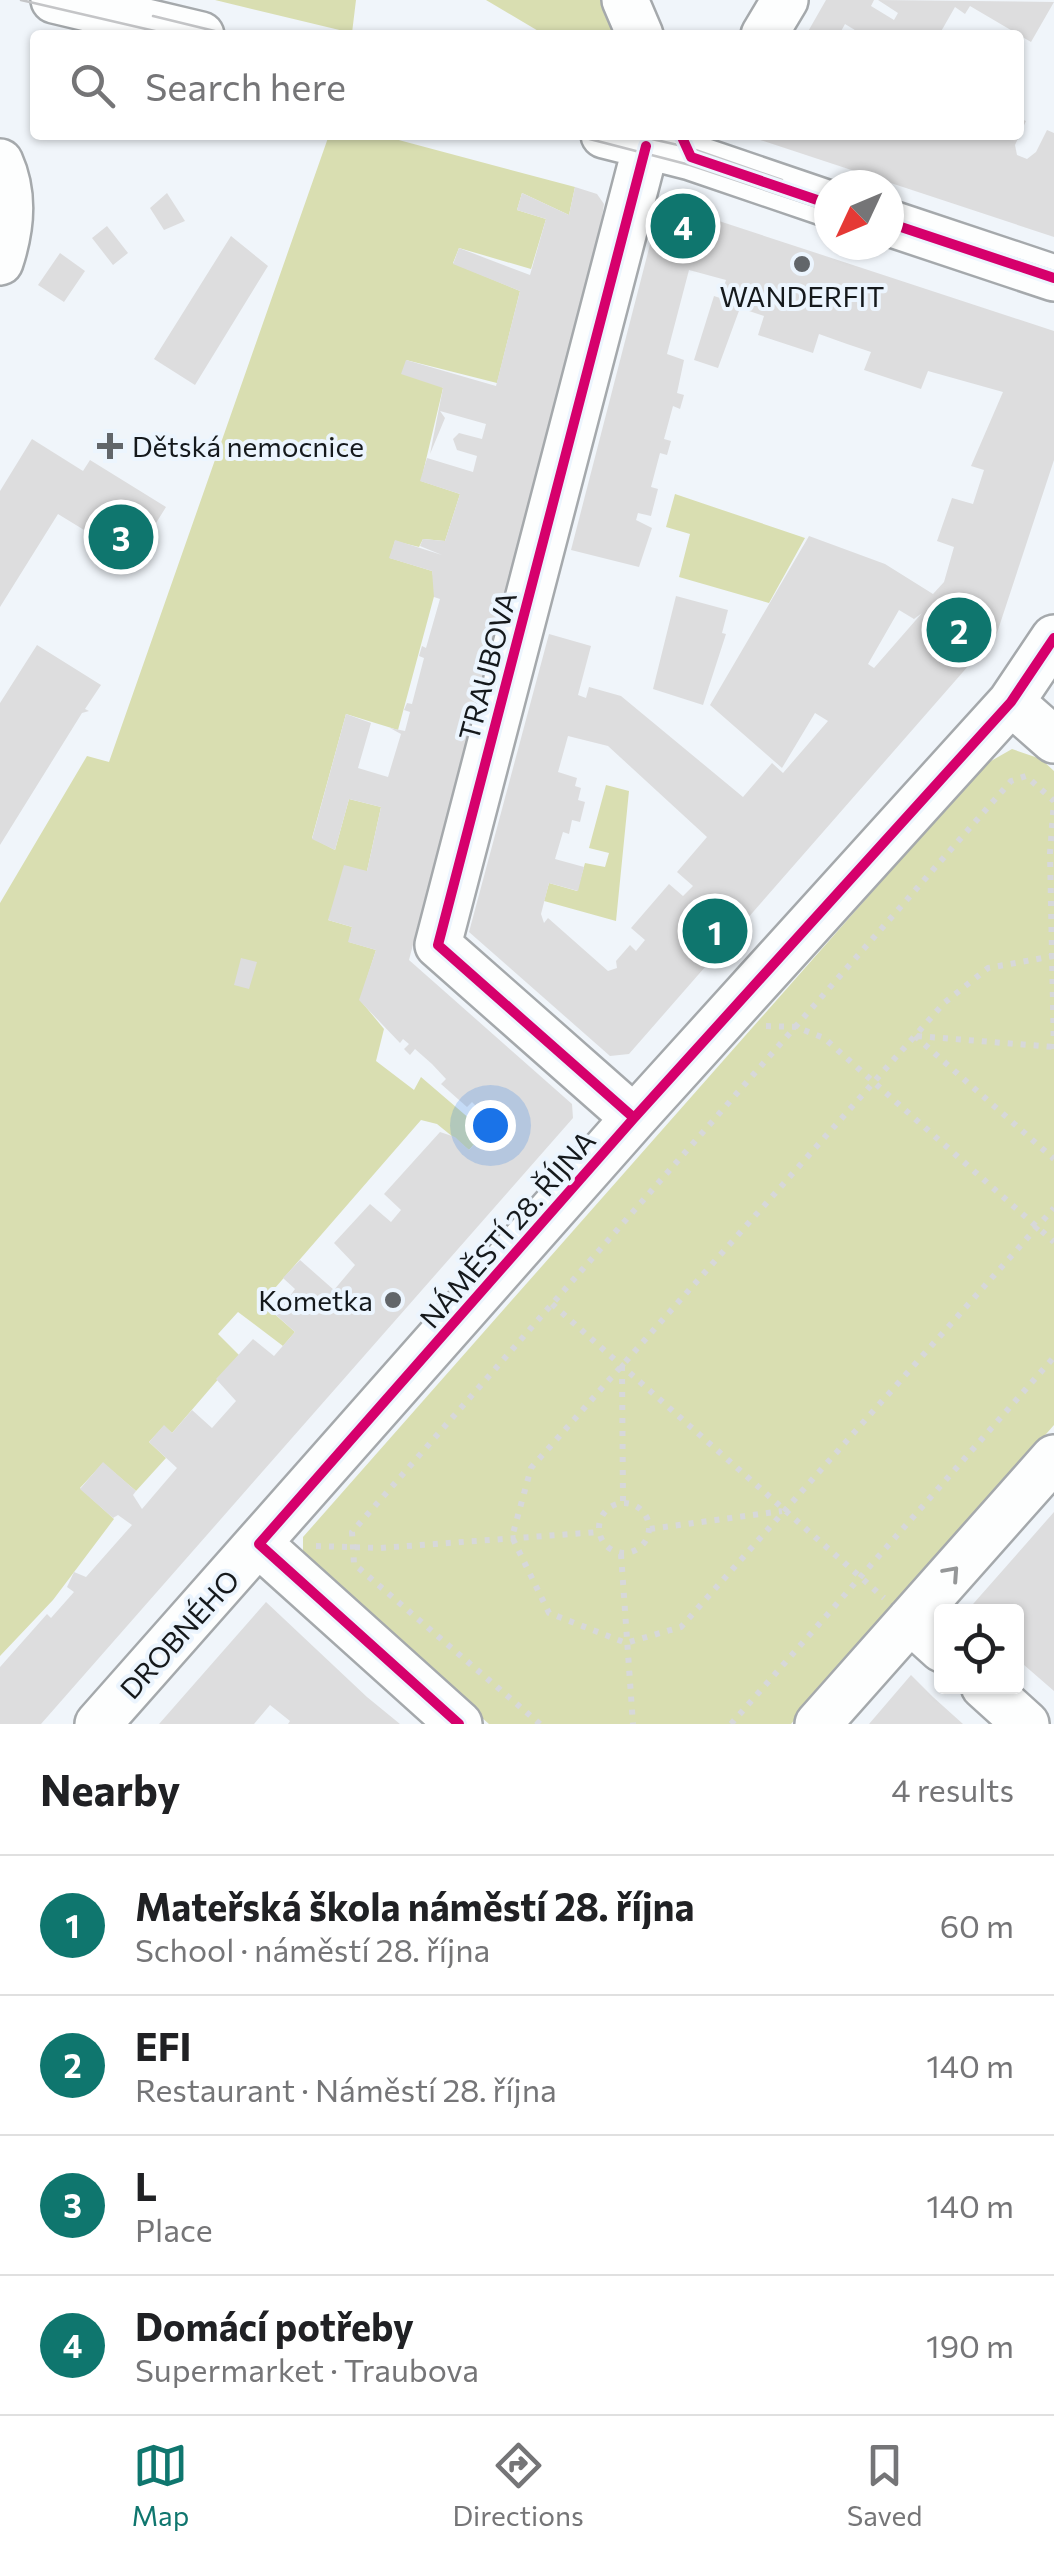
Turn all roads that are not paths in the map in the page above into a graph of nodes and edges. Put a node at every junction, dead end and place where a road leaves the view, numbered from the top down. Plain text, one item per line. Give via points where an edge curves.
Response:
1 (54, 0) edge
2 (625, 0) edge
3 (785, 0) edge
4 (180, 30) edge
5 (638, 30) edge
6 (767, 30) edge
7 (665, 142) edge
8 (0, 162) edge
9 (814, 198) edge
10 (904, 229) edge
11 (0, 262) edge
12 (1054, 278) edge
13 (1054, 638) edge
14 (1011, 702) junction
15 (1054, 740) edge
16 (634, 1118) junction
17 (1054, 1458) edge
18 (259, 1544) junction
19 (926, 1635) edge
20 (993, 1694) edge
21 (98, 1724) edge
22 (459, 1724) edge
23 (818, 1724) edge
24 (1026, 1724) edge

1 - 4 street
2 - 5 street
3 - 6 street
7 - 9 street
7 - 16 street, TRAUBOVA via 438,945
8 - 11 street via 10,204
10 - 12 street
13 - 14 street
14 - 15 street
14 - 16 street, NÁMĚSTÍ 28. ŘÍJNA
16 - 18 street, NÁMĚSTÍ 28. ŘÍJNA
19 -> 17 street
18 - 21 street, DROBNÉHO
18 - 22 street
19 - 23 street
20 - 24 street

